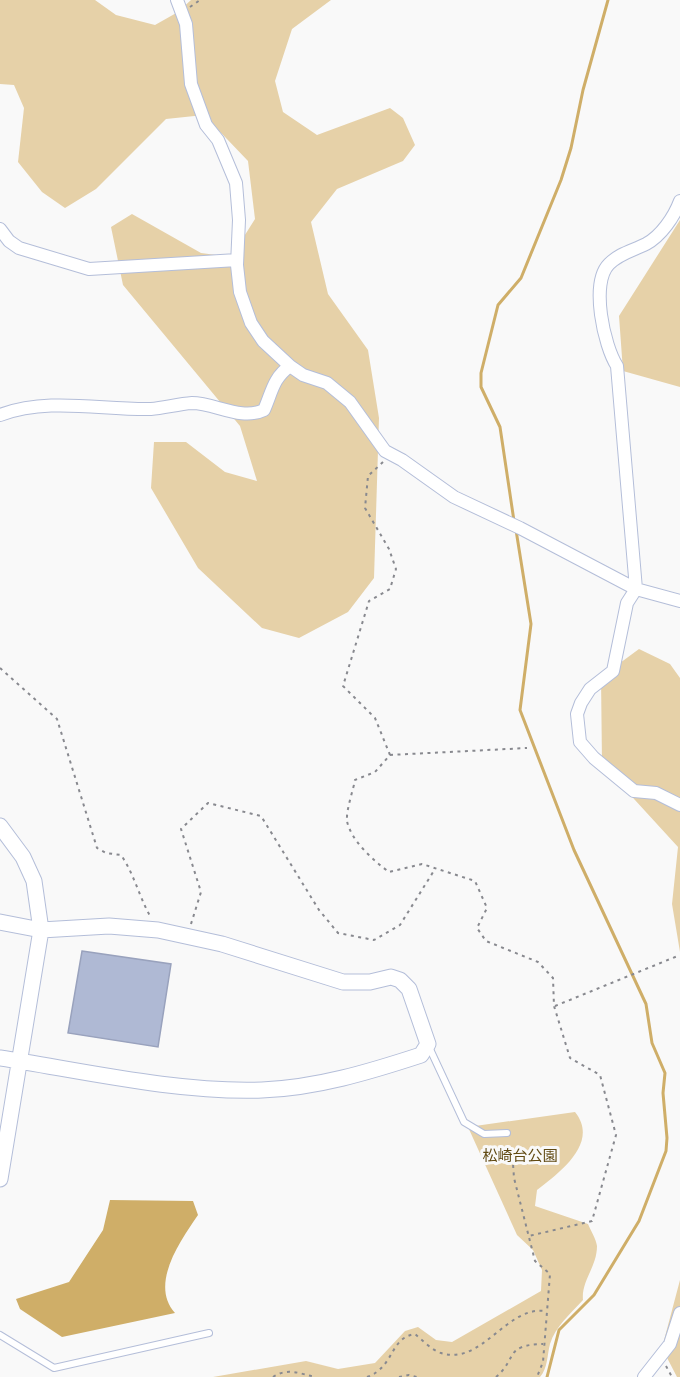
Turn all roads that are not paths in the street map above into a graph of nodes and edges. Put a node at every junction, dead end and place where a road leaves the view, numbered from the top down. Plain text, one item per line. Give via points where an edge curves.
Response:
1 (177, 0) edge
2 (680, 201) edge
3 (0, 229) edge
4 (237, 260) junction
5 (290, 366) junction
6 (0, 415) edge
7 (636, 589) junction
8 (680, 601) edge
9 (680, 805) edge
10 (0, 826) edge
11 (0, 922) edge
12 (40, 930) junction
13 (428, 1044) junction
14 (0, 1058) edge
15 (18, 1061) junction
16 (507, 1133) dead end
17 (0, 1179) edge
18 (680, 1313) edge
19 (209, 1333) dead end
20 (0, 1335) edge
21 (644, 1377) edge

1 - 4 street via 186,24 191,84 206,125 218,140 236,183
2 - 7 street via 673,218 648,243 620,254 606,266 601,287 605,343 616,366
3 - 4 street via 19,248 89,269
4 - 5 street via 240,292 251,322 263,341
5 - 6 street via 271,386 264,410 258,413 192,403 151,409 68,404
5 - 7 street via 327,383 350,402 385,452 454,497
7 - 8 street
7 - 9 street via 627,603 613,671 590,689 581,703 577,714 580,742 634,790 656,793
10 - 12 street via 23,857 34,881
11 - 12 street
12 - 13 street via 109,926 188,934 343,982 391,977 409,989
12 - 15 street
13 - 15 street via 421,1055 358,1076 263,1090 192,1087
13 - 16 lane via 464,1122 484,1134
14 - 15 street
15 - 17 street
18 - 21 street via 670,1344
19 - 20 lane via 54,1368

